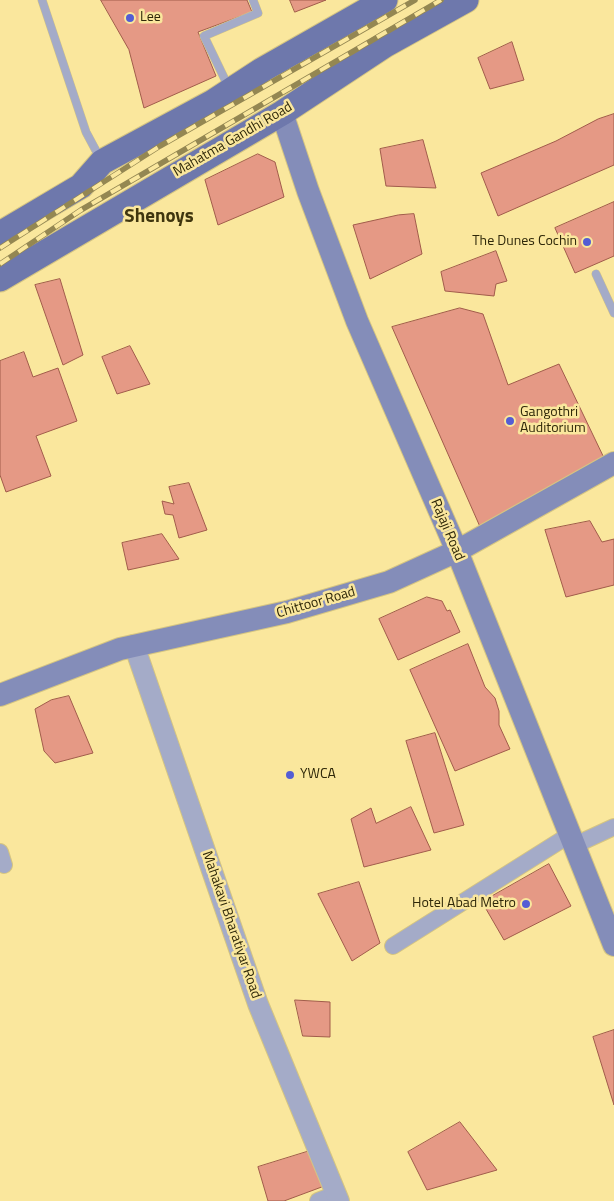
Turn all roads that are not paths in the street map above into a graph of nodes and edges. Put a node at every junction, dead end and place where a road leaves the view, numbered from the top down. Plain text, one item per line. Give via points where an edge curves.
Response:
1 (42, 0) edge
2 (252, 0) edge
3 (466, 0) edge
4 (378, 2) edge
5 (231, 90) junction
6 (282, 114) junction
7 (102, 162) junction
8 (0, 234) edge
9 (596, 274) dead end
10 (0, 279) edge
11 (614, 313) edge
12 (614, 463) edge
13 (457, 551) junction
14 (134, 645) junction
15 (0, 695) edge
16 (614, 827) edge
17 (573, 840) junction
18 (614, 945) edge
19 (393, 946) dead end
20 (331, 1199) edge

1 - 7 lane via 86,132
2 - 5 lane via 258,13 204,36
3 - 6 main road, Mahatma Gandhi Road via 385,45
4 - 5 main road
5 - 7 main road
6 - 10 main road, Mahatma Gandhi Road
6 - 13 main road, Rajaji Road via 357,321
7 - 8 main road via 81,186
9 - 11 lane
12 - 13 main road, Chittoor Road
13 - 14 main road, Chittoor Road via 389,582 287,612
13 - 17 main road, Rajaji Road
14 - 15 main road, Chittoor Road
14 - 20 street, Mahakavi Bharatiyar Road via 258,1004
16 - 17 street
17 - 18 main road, Rajaji Road
17 - 19 street

